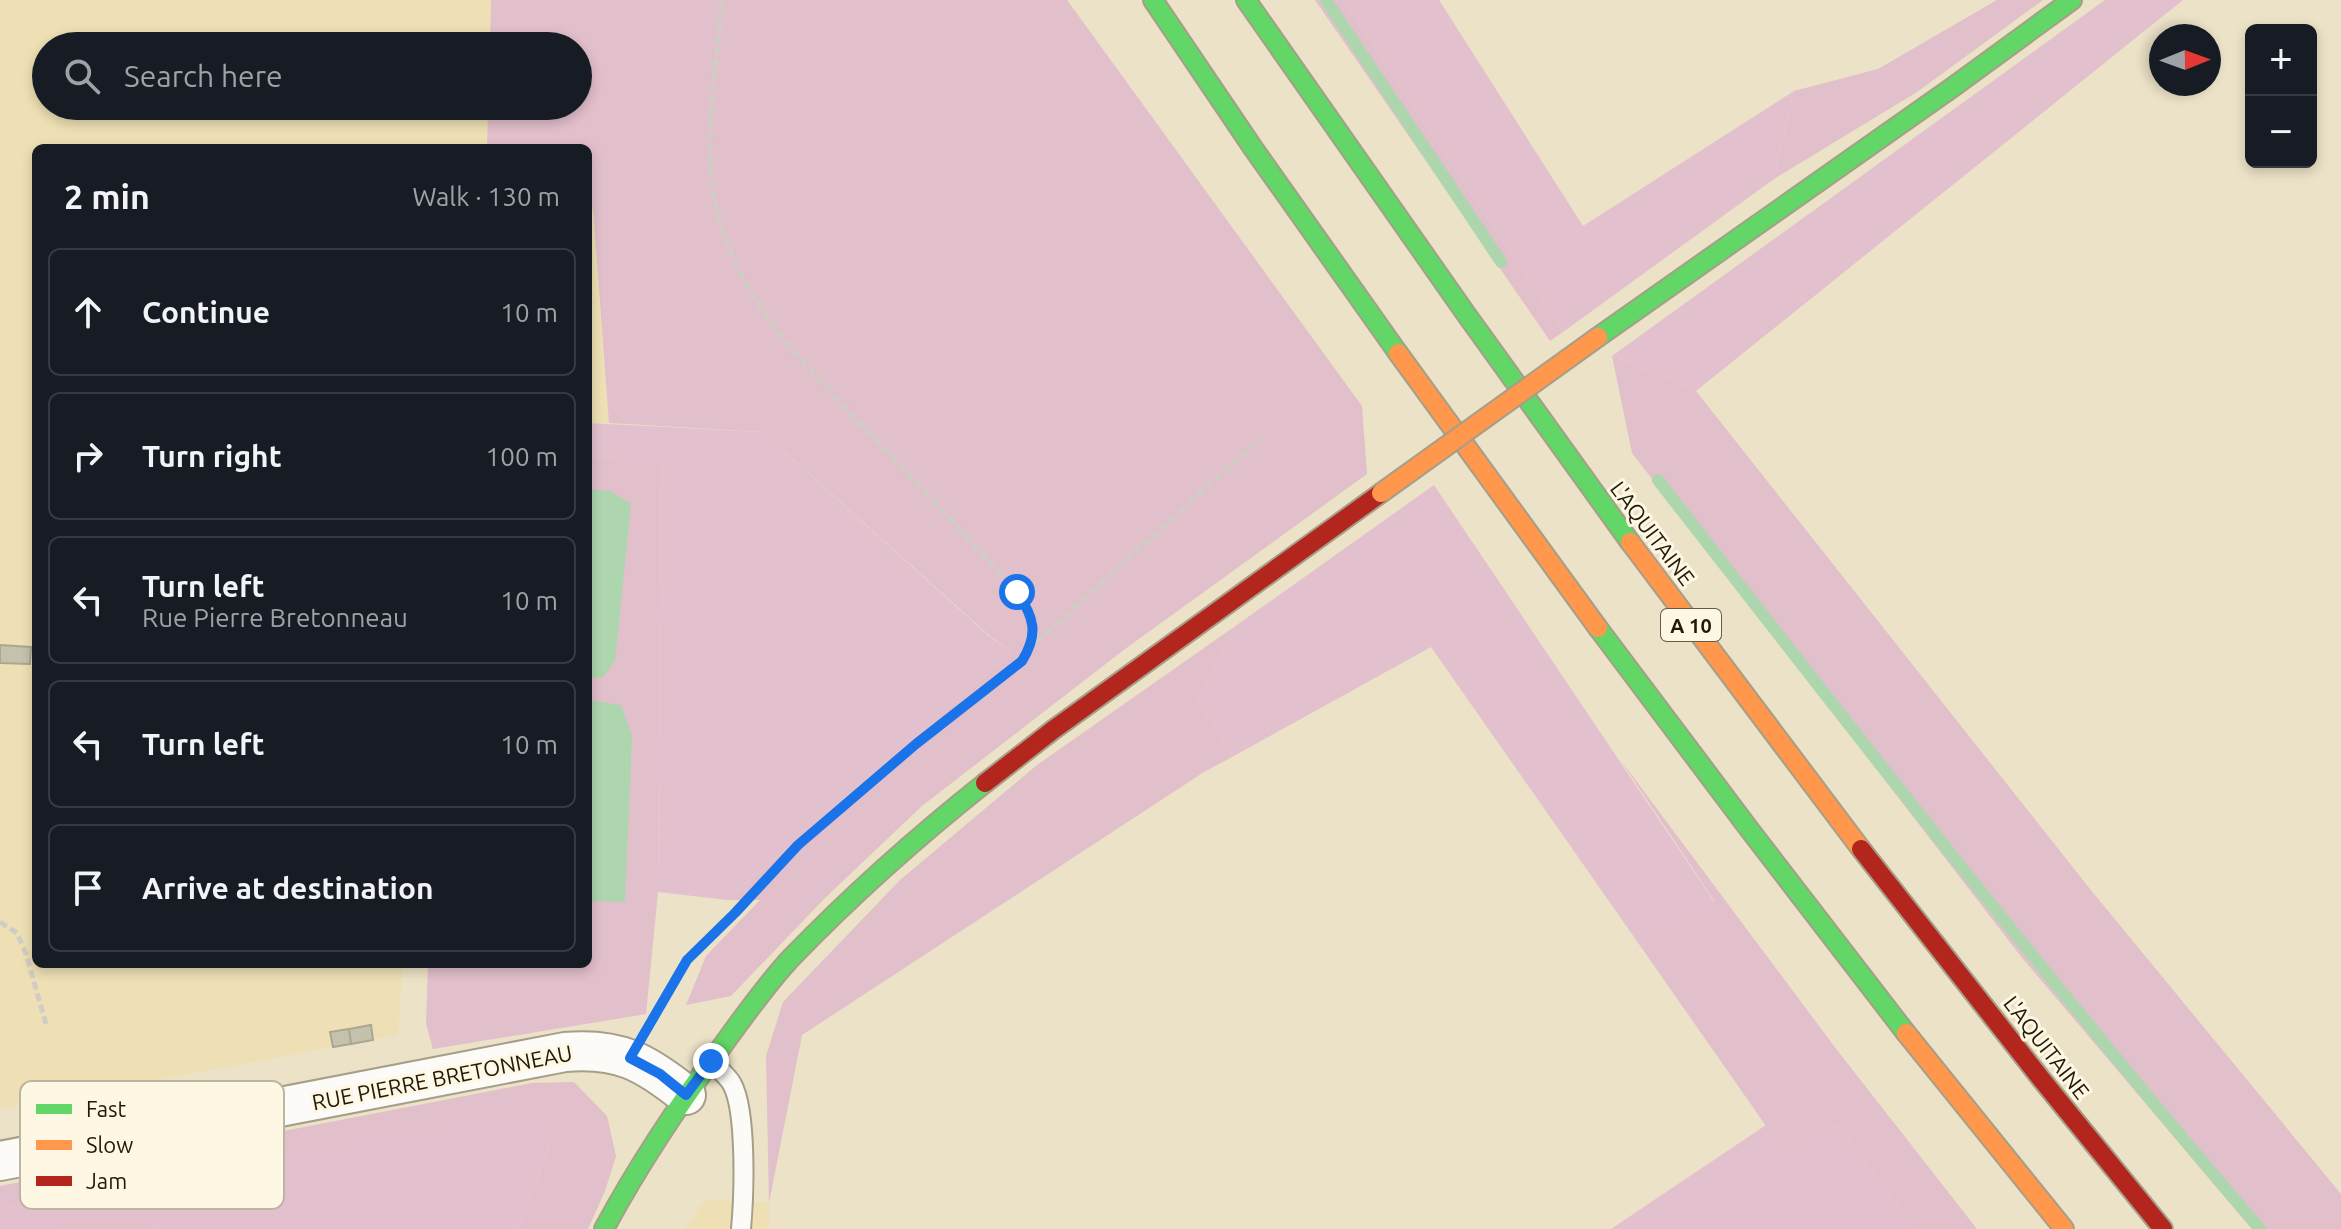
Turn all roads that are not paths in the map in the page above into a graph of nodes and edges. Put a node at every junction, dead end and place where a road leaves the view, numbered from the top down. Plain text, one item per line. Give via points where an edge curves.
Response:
1 (1153, 0) edge
2 (1246, 0) edge
3 (2072, 0) edge
4 (711, 1061) junction
5 (686, 1095) junction
6 (284, 1106) edge
7 (2002, 1152) junction
8 (20, 1157) edge
9 (0, 1161) edge
10 (604, 1229) edge
11 (741, 1229) edge
12 (2042, 1229) edge
13 (2064, 1229) edge
14 (2163, 1229) edge

1 - 7 main road via 1332,260 1599,630
2 - 14 main road, L'AQUITAINE / A 10 via 1394,215 1725,671
3 - 4 main road, bridge via 1053,730 860,891 789,960
4 - 5 main road
4 - 11 lane via 732,1084 741,1115
5 - 6 street, RUE PIERRE BRETONNEAU via 630,1058 588,1050
5 - 10 main road
7 - 12 main road
7 - 13 main road
8 - 9 street, RUE PIERRE BRETONNEAU

